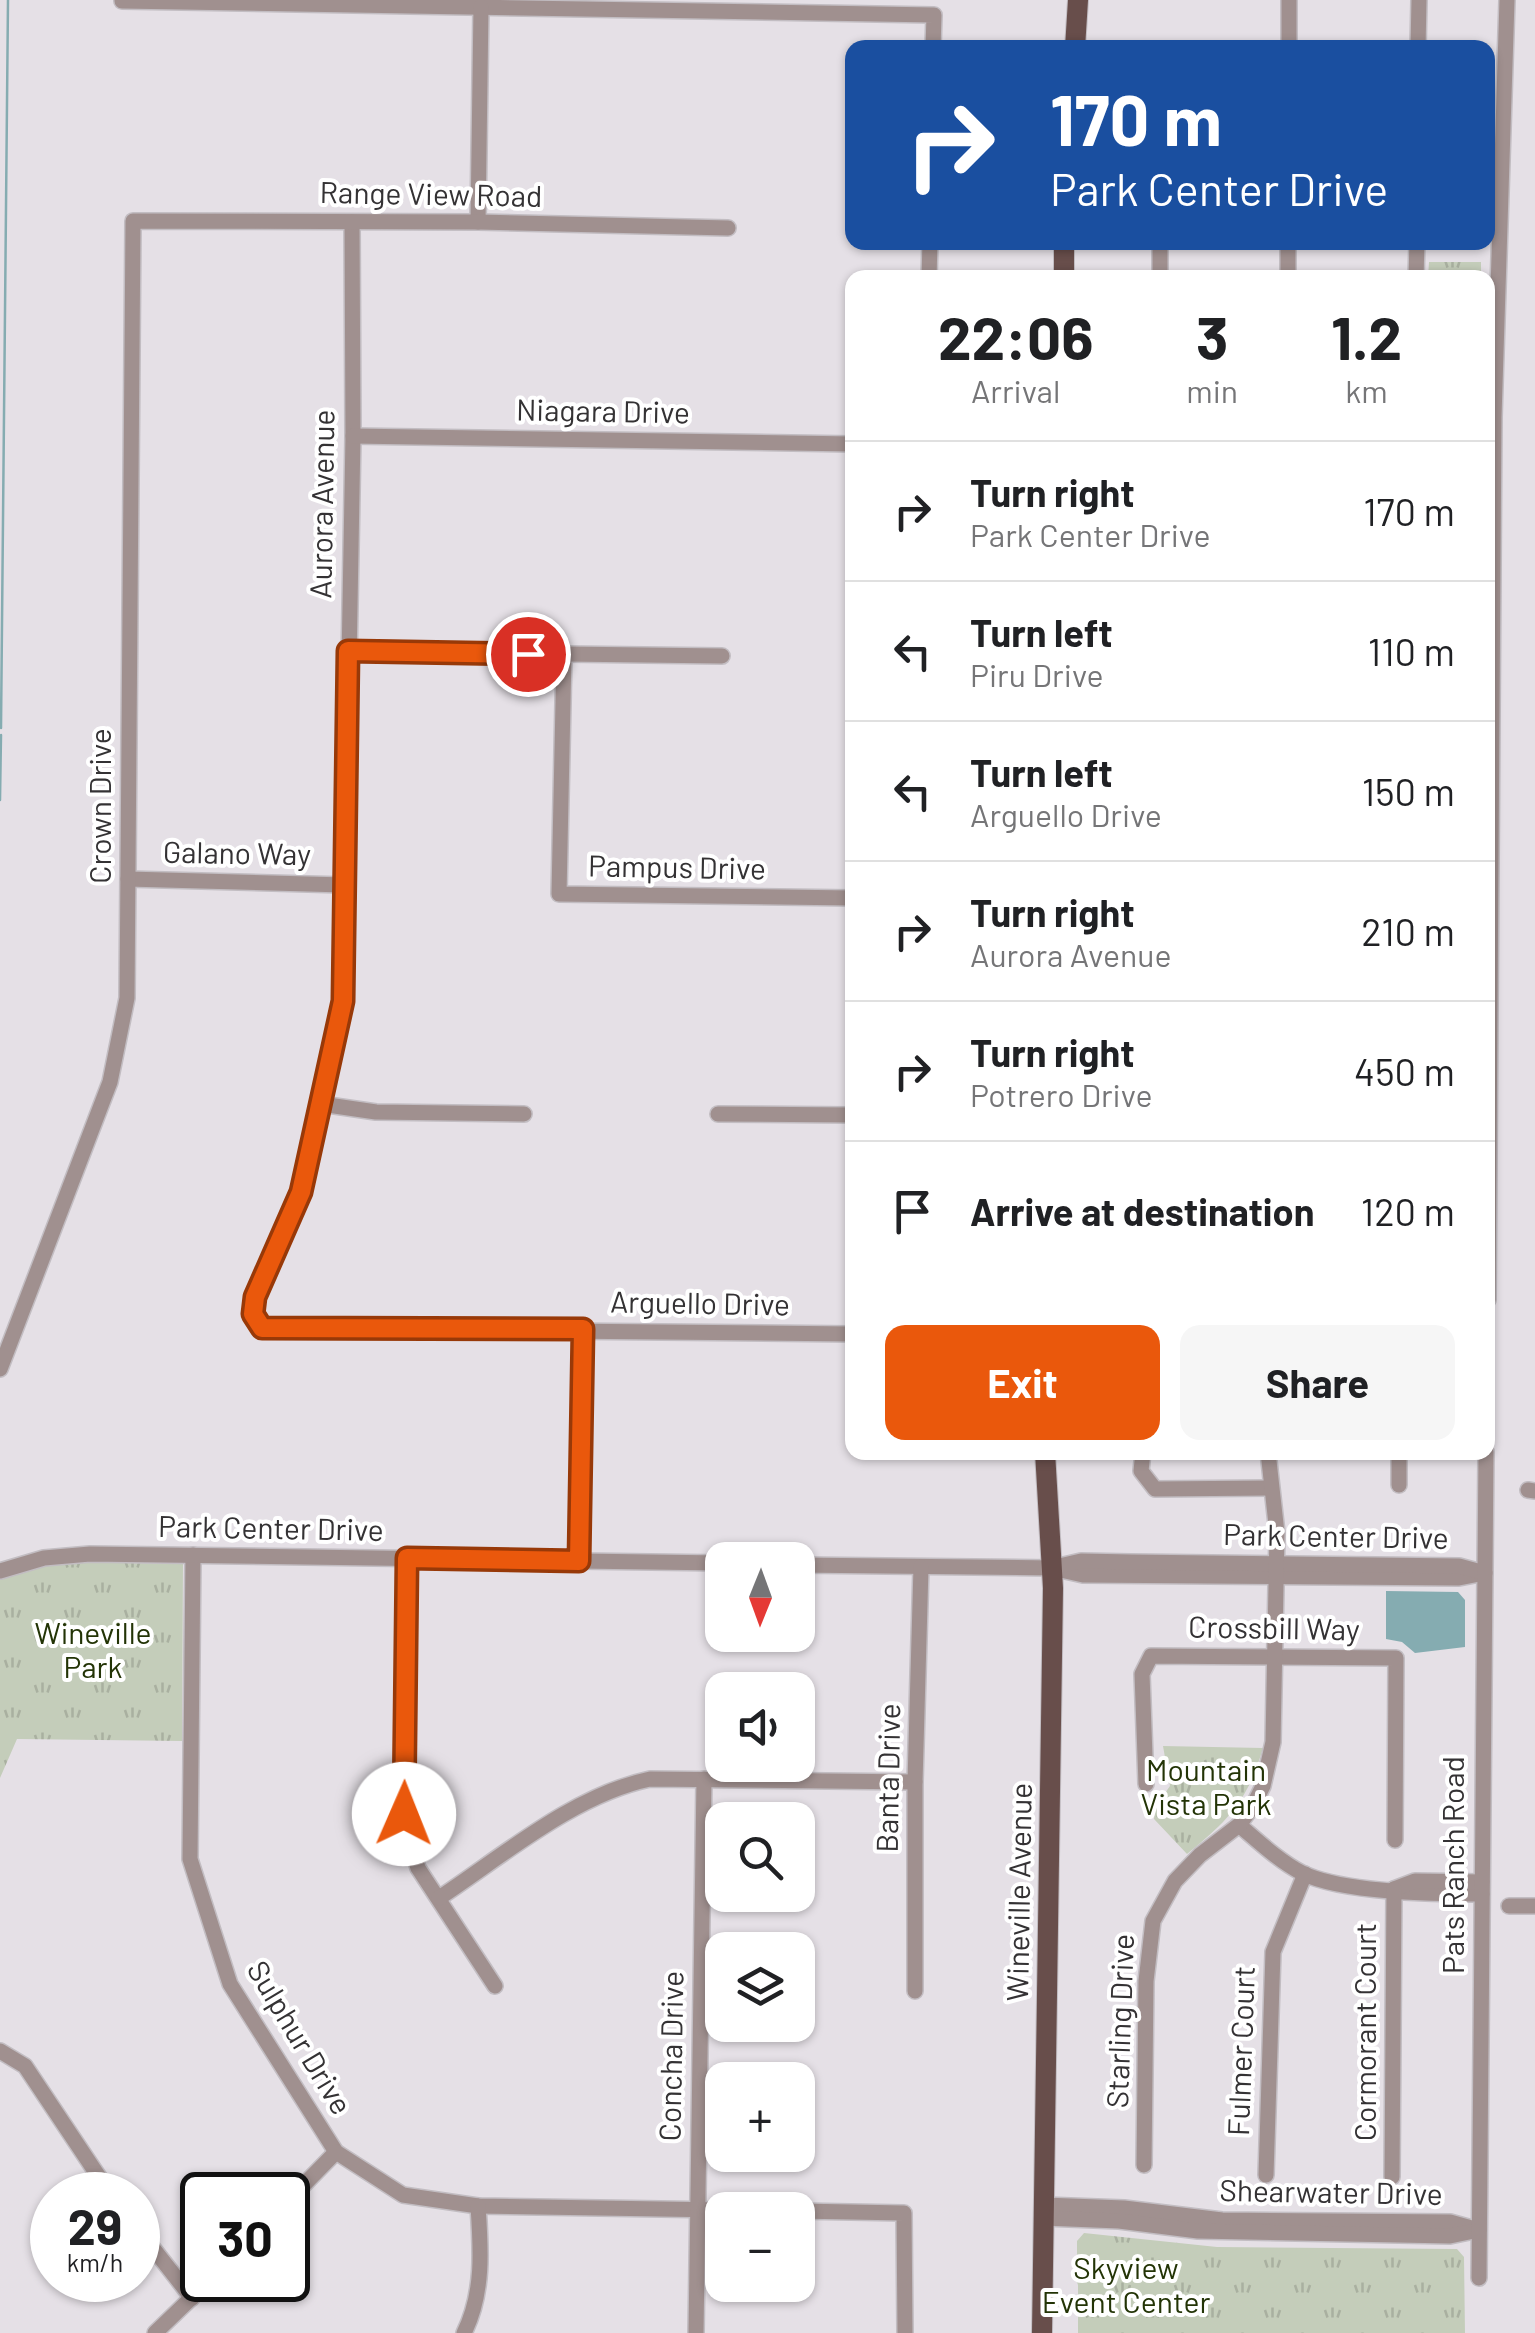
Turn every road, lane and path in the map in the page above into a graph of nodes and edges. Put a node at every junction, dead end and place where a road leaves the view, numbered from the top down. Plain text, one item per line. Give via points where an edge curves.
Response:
1 (1078, 0) edge
2 (1289, 0) edge
3 (1419, 0) edge
4 (1507, 0) edge
5 (122, 1) edge
6 (481, 7) junction
7 (933, 40) edge
8 (1075, 40) edge
9 (1289, 40) edge
10 (1418, 40) edge
11 (133, 221) joint
12 (352, 222) junction
13 (478, 222) junction
14 (728, 228) dead end
15 (1495, 385) edge
16 (353, 436) junction
17 (845, 444) edge
18 (348, 651) junction
19 (564, 655) junction
20 (722, 656) dead end
21 (128, 879) junction
22 (344, 885) junction
23 (845, 898) edge
24 (321, 1104) junction
25 (524, 1114) dead end
26 (718, 1114) dead end
27 (845, 1115) edge
28 (253, 1314) joint
29 (583, 1329) junction
30 (845, 1334) edge
31 (0, 1369) edge
32 (1045, 1460) edge
33 (1143, 1460) edge
34 (1268, 1460) edge
35 (1399, 1460) edge
36 (1486, 1460) edge
37 (1399, 1484) dead end
38 (1270, 1488) junction
39 (193, 1554) junction
40 (407, 1558) junction
41 (579, 1561) junction
42 (705, 1564) edge
43 (815, 1565) edge
44 (921, 1567) junction
45 (1052, 1568) junction
46 (1276, 1570) junction
47 (0, 1571) edge
48 (1485, 1573) junction
49 (1275, 1656) junction
50 (704, 1780) junction
51 (915, 1782) junction
52 (1146, 1784) dead end
53 (1240, 1825) junction
54 (1395, 1840) dead end
55 (1304, 1874) junction
56 (1394, 1888) junction
57 (1482, 1888) junction
58 (439, 1898) junction
59 (1509, 1906) dead end
60 (1535, 1906) edge
61 (495, 1986) dead end
62 (915, 1991) dead end
63 (0, 2050) edge
64 (336, 2152) junction
65 (1144, 2165) dead end
66 (96, 2172) edge
67 (1266, 2175) dead end
68 (1392, 2176) dead end
69 (310, 2179) edge
70 (478, 2206) junction
71 (698, 2210) junction
72 (705, 2210) edge
73 (815, 2211) edge
74 (1044, 2211) junction
75 (1479, 2230) junction
76 (160, 2257) edge
77 (1479, 2278) dead end
78 (180, 2283) edge
79 (188, 2302) edge
80 (155, 2333) edge
81 (464, 2333) edge
82 (696, 2333) edge
83 (905, 2333) edge
84 (1042, 2333) edge

1 - 8 main road
2 - 9 street
3 - 10 street
4 - 15 street
5 - 6 street
6 - 7 street via 934,15
6 - 13 street
11 - 12 street, Range View Road
11 - 21 street, Crown Drive
12 - 13 street, Range View Road
12 - 16 street, Aurora Avenue
13 - 14 street, Range View Road
16 - 17 street, Niagara Drive
16 - 18 street, Aurora Avenue
18 - 19 street
18 - 22 street, Aurora Avenue
19 - 20 street
19 - 23 street, Pampus Drive via 559,894
21 - 22 street, Galano Way
21 - 31 street, Crown Drive via 127,998 110,1082
22 - 24 street, Aurora Avenue via 343,1001
24 - 25 street via 376,1112
24 - 28 street, Aurora Avenue via 301,1192 270,1256
26 - 27 street
28 - 29 street, Arguello Drive via 262,1328
29 - 30 street, Arguello Drive
29 - 41 street
32 - 45 main road, Wineville Avenue
33 - 38 street via 1155,1489
34 - 38 street, Starling Drive
35 - 37 street
36 - 48 street, Pats Ranch Road
38 - 46 street, Starling Drive
39 - 40 street, Park Center Drive
39 - 47 street, Park Center Drive via 44,1558
39 - 64 street, Sulphur Drive via 190,1859 230,1984
40 - 41 street, Park Center Drive
40 - 58 street via 404,1814 418,1868
41 - 42 street, Park Center Drive
43 - 44 street, Park Center Drive
44 - 45 street, Park Center Drive
44 - 51 street, Banta Drive
45 - 46 street, Park Center Drive via 1081,1561
45 - 74 main road, Wineville Avenue
46 - 48 street, Park Center Drive via 1460,1578
46 - 49 street, Starling Drive
48 - 57 street, Pats Ranch Road
49 - 52 street, Crossbill Way via 1151,1656 1142,1674
49 - 53 street, Starling Drive via 1269,1765
49 - 54 street, Crossbill Way via 1396,1658
50 - 51 street
50 - 58 street via 616,1786
50 - 71 street, Concha Drive
51 - 62 street, Banta Drive
53 - 55 street
53 - 65 street, Starling Drive via 1175,1881 1153,1921
55 - 56 street
55 - 67 street, Fulmer Court via 1272,1952
56 - 57 street
56 - 68 street, Cormorant Court
57 - 75 street, Pats Ranch Road
58 - 61 street
59 - 60 street
63 - 66 street via 25,2066
64 - 69 street
64 - 70 street, Sulphur Drive via 402,2195
70 - 71 street, Sulphur Drive
70 - 81 street via 482,2261
71 - 72 street, Sulphur Drive
71 - 82 street, Concha Drive
73 - 83 street via 904,2212
74 - 75 street, Shearwater Drive via 1230,2232 1450,2236
74 - 84 main road, Wineville Avenue
75 - 77 street, Pats Ranch Road
76 - 78 street
79 - 80 street

